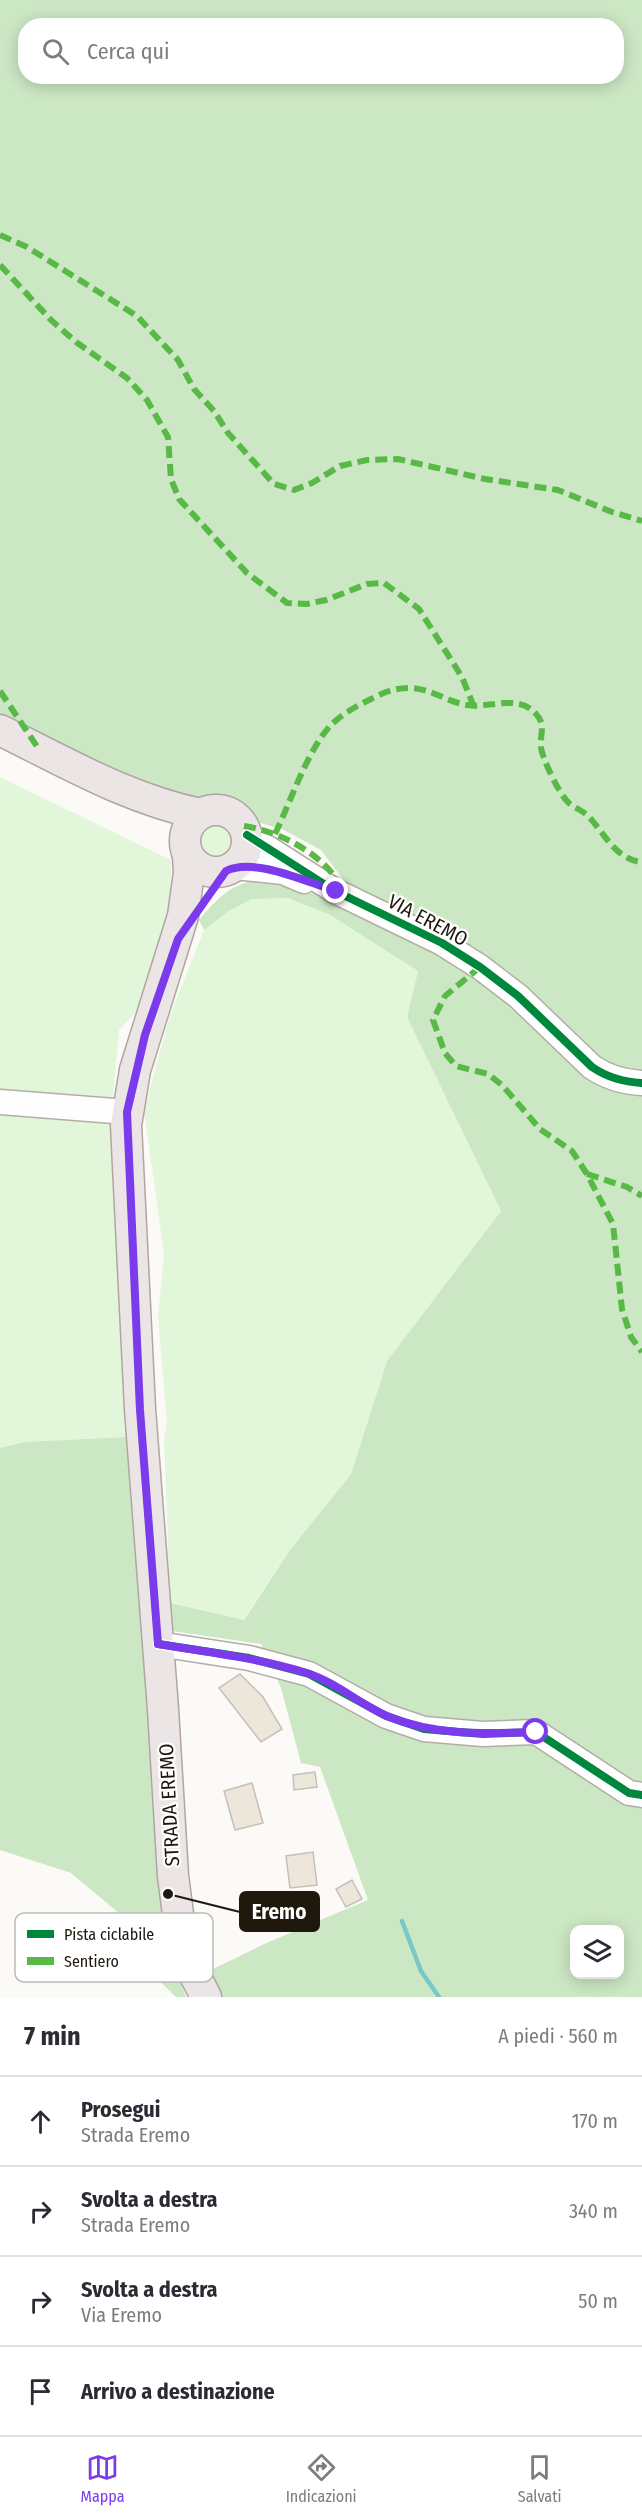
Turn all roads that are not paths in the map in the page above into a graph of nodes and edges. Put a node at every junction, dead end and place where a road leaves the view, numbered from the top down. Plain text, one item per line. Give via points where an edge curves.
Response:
1 (0, 730) edge
2 (101, 782) junction
3 (200, 814) junction
4 (247, 835) junction
5 (186, 851) junction
6 (230, 869) junction
7 (336, 891) junction
8 (178, 939) junction
9 (642, 1083) edge
10 (0, 1102) edge
11 (127, 1112) junction
12 (158, 1644) junction
13 (642, 1795) edge
14 (178, 1913) edge
15 (198, 1982) edge
16 (206, 1997) edge

1 - 2 main road
2 - 3 main road
2 - 5 main road via 110,792 174,832
3 - 4 main road via 229,812
3 - 5 main road via 187,829
4 - 6 main road via 245,855
4 - 7 street, VIA EREMO
5 - 6 main road via 193,862 209,872
5 - 8 main road, STRADA EREMO via 186,895
6 - 7 street, VIA EREMO via 283,872
6 - 8 main road, STRADA EREMO
7 - 9 street, VIA EREMO via 442,943 480,967 606,1076
8 - 11 main road, STRADA EREMO via 145,1035
10 - 11 street
11 - 12 main road, STRADA EREMO via 140,1410
12 - 13 street via 249,1658 309,1674 386,1716 424,1730 536,1732 629,1793
12 - 14 main road, STRADA EREMO
15 - 16 main road, STRADA EREMO

